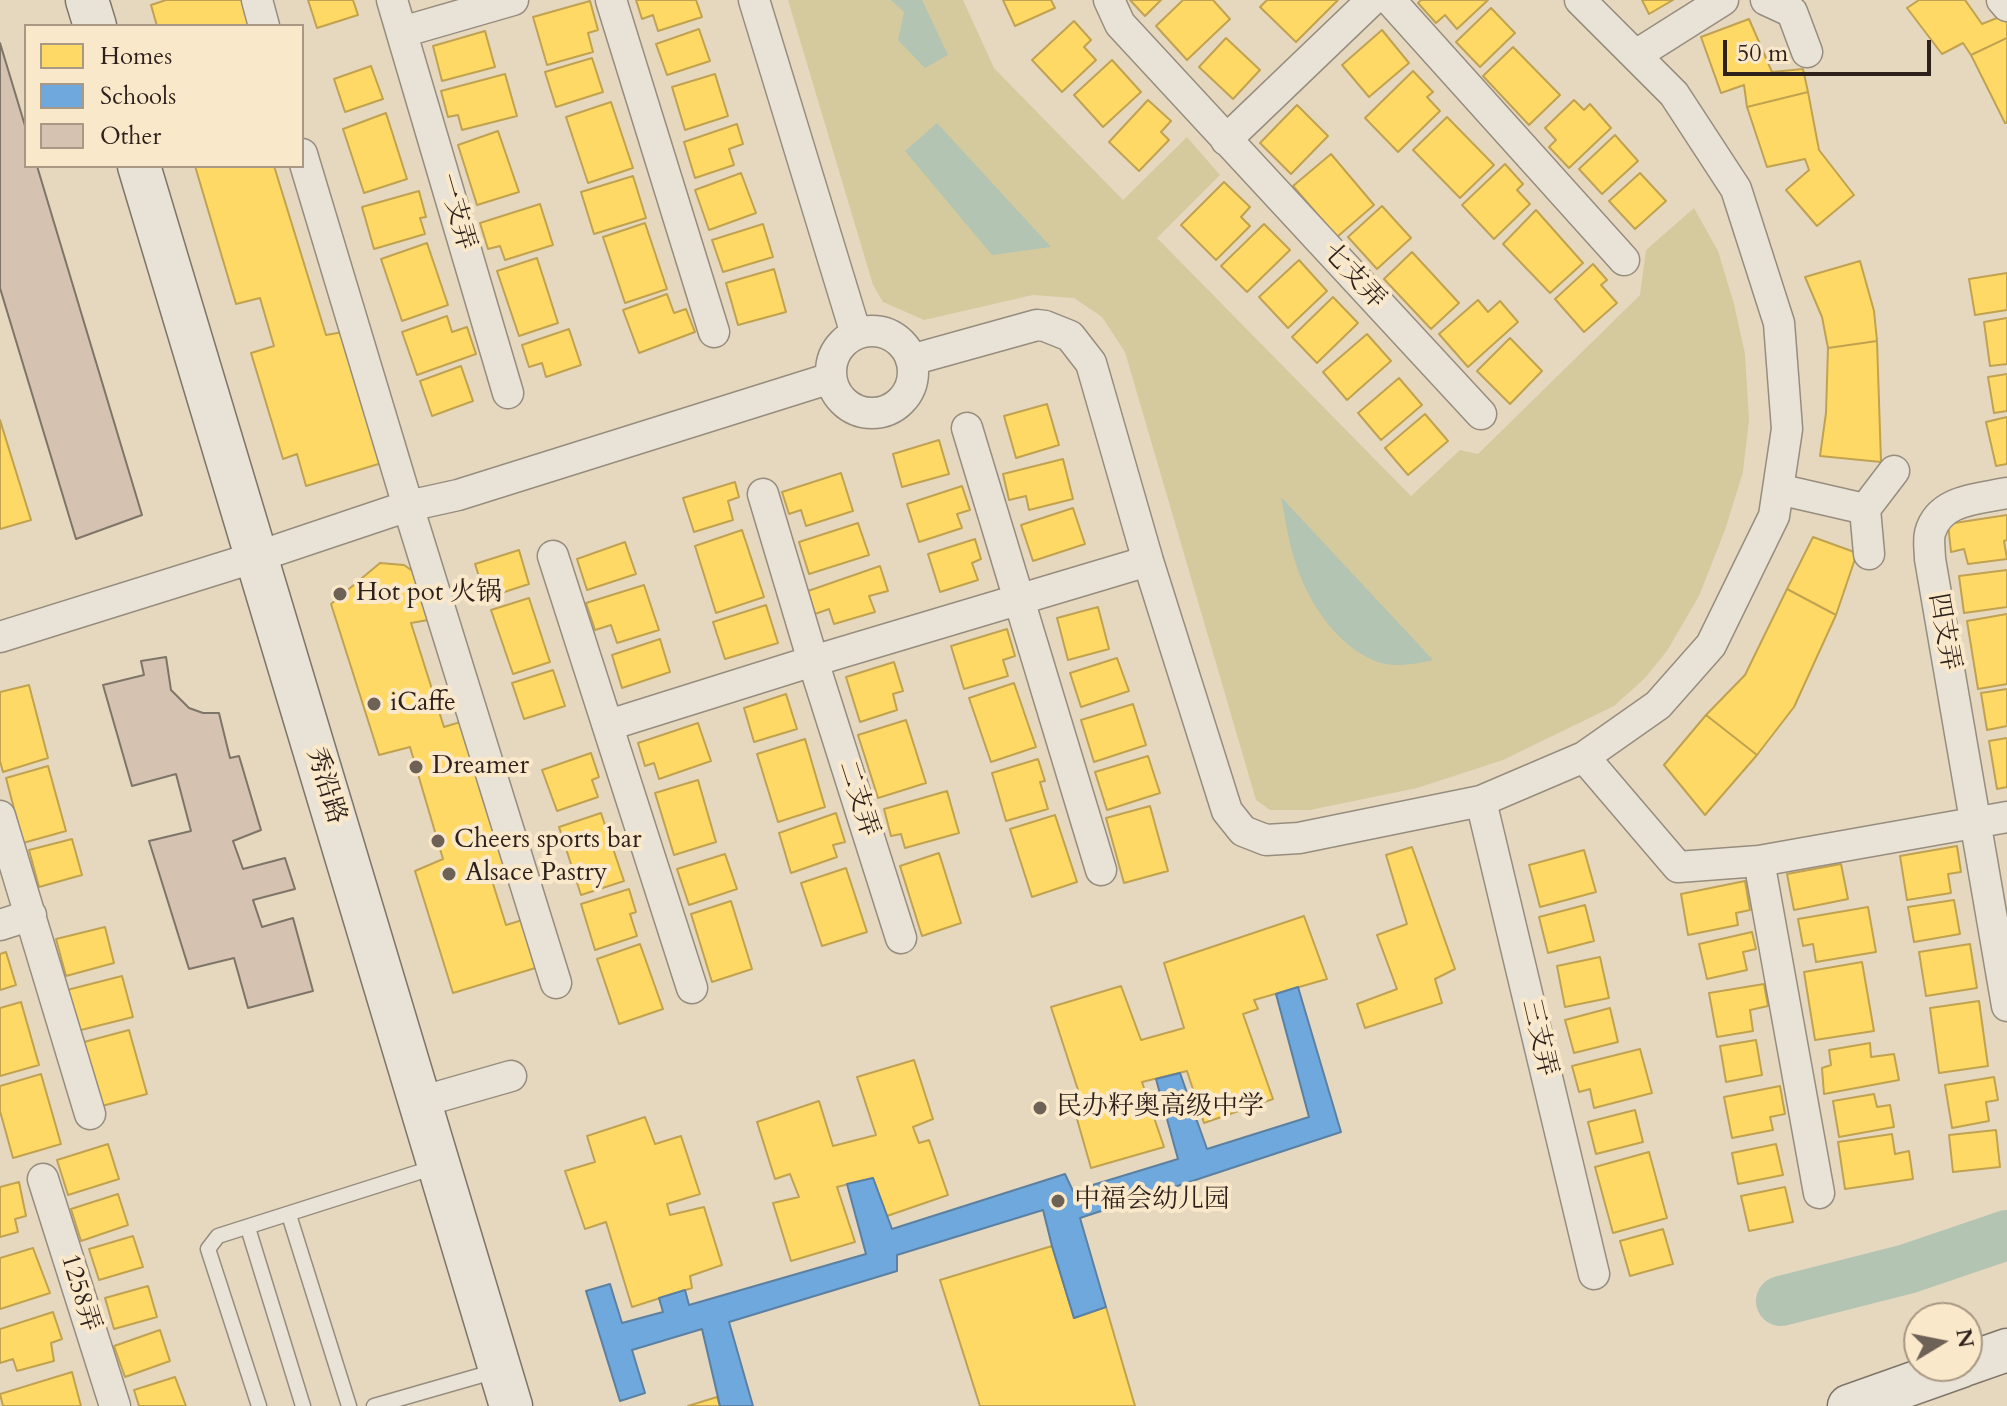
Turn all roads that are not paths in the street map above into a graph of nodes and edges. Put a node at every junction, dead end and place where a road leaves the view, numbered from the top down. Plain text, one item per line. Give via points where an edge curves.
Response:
1 (87, 0) edge
2 (257, 0) edge
3 (392, 0) edge
4 (513, 0) edge
5 (611, 0) edge
6 (754, 0) edge
7 (1109, 0) edge
8 (1372, 0) edge
9 (1390, 0) edge
10 (1580, 0) edge
11 (1723, 0) edge
12 (1766, 0) edge
13 (2002, 0) edge
14 (2007, 6) edge
15 (94, 24) edge
16 (263, 24) edge
17 (402, 32) junction
18 (1807, 52) dead end
19 (1636, 55) junction
20 (1226, 140) junction
21 (304, 161) edge
22 (140, 168) edge
23 (1624, 260) dead end
24 (714, 332) dead end
25 (856, 334) junction
26 (911, 360) junction
27 (831, 378) junction
28 (508, 393) dead end
29 (1481, 414) dead end
30 (967, 428) dead end
31 (1894, 471) dead end
32 (1778, 489) junction
33 (2007, 493) edge
34 (763, 494) dead end
35 (408, 506) junction
36 (1865, 509) junction
37 (1869, 554) dead end
38 (553, 556) dead end
39 (256, 557) junction
40 (1148, 561) junction
41 (1019, 598) junction
42 (0, 637) edge
43 (813, 661) junction
44 (609, 725) junction
45 (1584, 757) junction
46 (1481, 801) junction
47 (0, 816) edge
48 (2007, 817) edge
49 (1975, 823) junction
50 (1759, 861) junction
51 (1101, 870) dead end
52 (31, 915) junction
53 (0, 925) edge
54 (901, 938) dead end
55 (556, 983) dead end
56 (692, 988) dead end
57 (2007, 1006) edge
58 (511, 1076) dead end
59 (420, 1102) junction
60 (90, 1114) dead end
61 (439, 1166) junction
62 (43, 1179) dead end
63 (1819, 1193) dead end
64 (289, 1215) junction
65 (248, 1228) junction
66 (1594, 1274) dead end
67 (2007, 1350) edge
68 (1983, 1358) edge
69 (1916, 1382) edge
70 (506, 1388) edge
71 (115, 1406) edge
72 (259, 1406) edge
73 (303, 1406) edge
74 (349, 1406) edge
75 (374, 1406) edge
76 (1849, 1406) edge

1 - 15 main road
2 - 16 street
3 - 17 street, 一支弄
4 - 17 street
5 - 24 street
6 - 25 street
7 - 20 street, 七支弄 via 1120,24
8 - 20 street
9 - 23 street
10 - 19 street
11 - 19 street
12 - 18 street via 1792,12
13 - 14 street
17 - 28 street, 一支弄
19 - 32 street via 1674,94 1736,189 1779,323 1787,429
20 - 29 street, 七支弄
21 - 35 street
22 - 39 main road, 秀沿路
25 - 26 street via 886,334
25 - 27 street via 842,344
26 - 27 street via 912,382 904,398 886,411 850,407
26 - 40 street via 1037,325 1070,336 1091,363
27 - 35 street
30 - 41 street
31 - 36 street
32 - 36 street
32 - 45 street via 1774,516 1711,645 1658,705
33 - 49 street, 四支弄 via 1955,504 1935,519 1929,536
34 - 43 street, 二支弄
35 - 39 street
35 - 55 street
36 - 37 street
38 - 44 street
39 - 42 street
39 - 59 main road, 秀沿路
40 - 41 street
40 - 46 street via 1227,811 1243,831 1266,840 1299,838
41 - 43 street
41 - 51 street
43 - 44 street
43 - 54 street, 二支弄
44 - 56 street
45 - 46 street
45 - 50 street via 1678,867
46 - 66 street, 三支弄
47 - 52 street
48 - 49 street
49 - 50 street
49 - 57 street, 四支弄
50 - 63 street
52 - 53 street
52 - 60 street
58 - 59 street
59 - 61 main road, 秀沿路
61 - 64 lane
61 - 70 main road, 秀沿路
62 - 71 street, 1258弄
64 - 65 lane
64 - 74 lane
65 - 72 lane via 218,1236 208,1249
65 - 73 lane
67 - 68 main road
69 - 76 main road
70 - 75 lane

